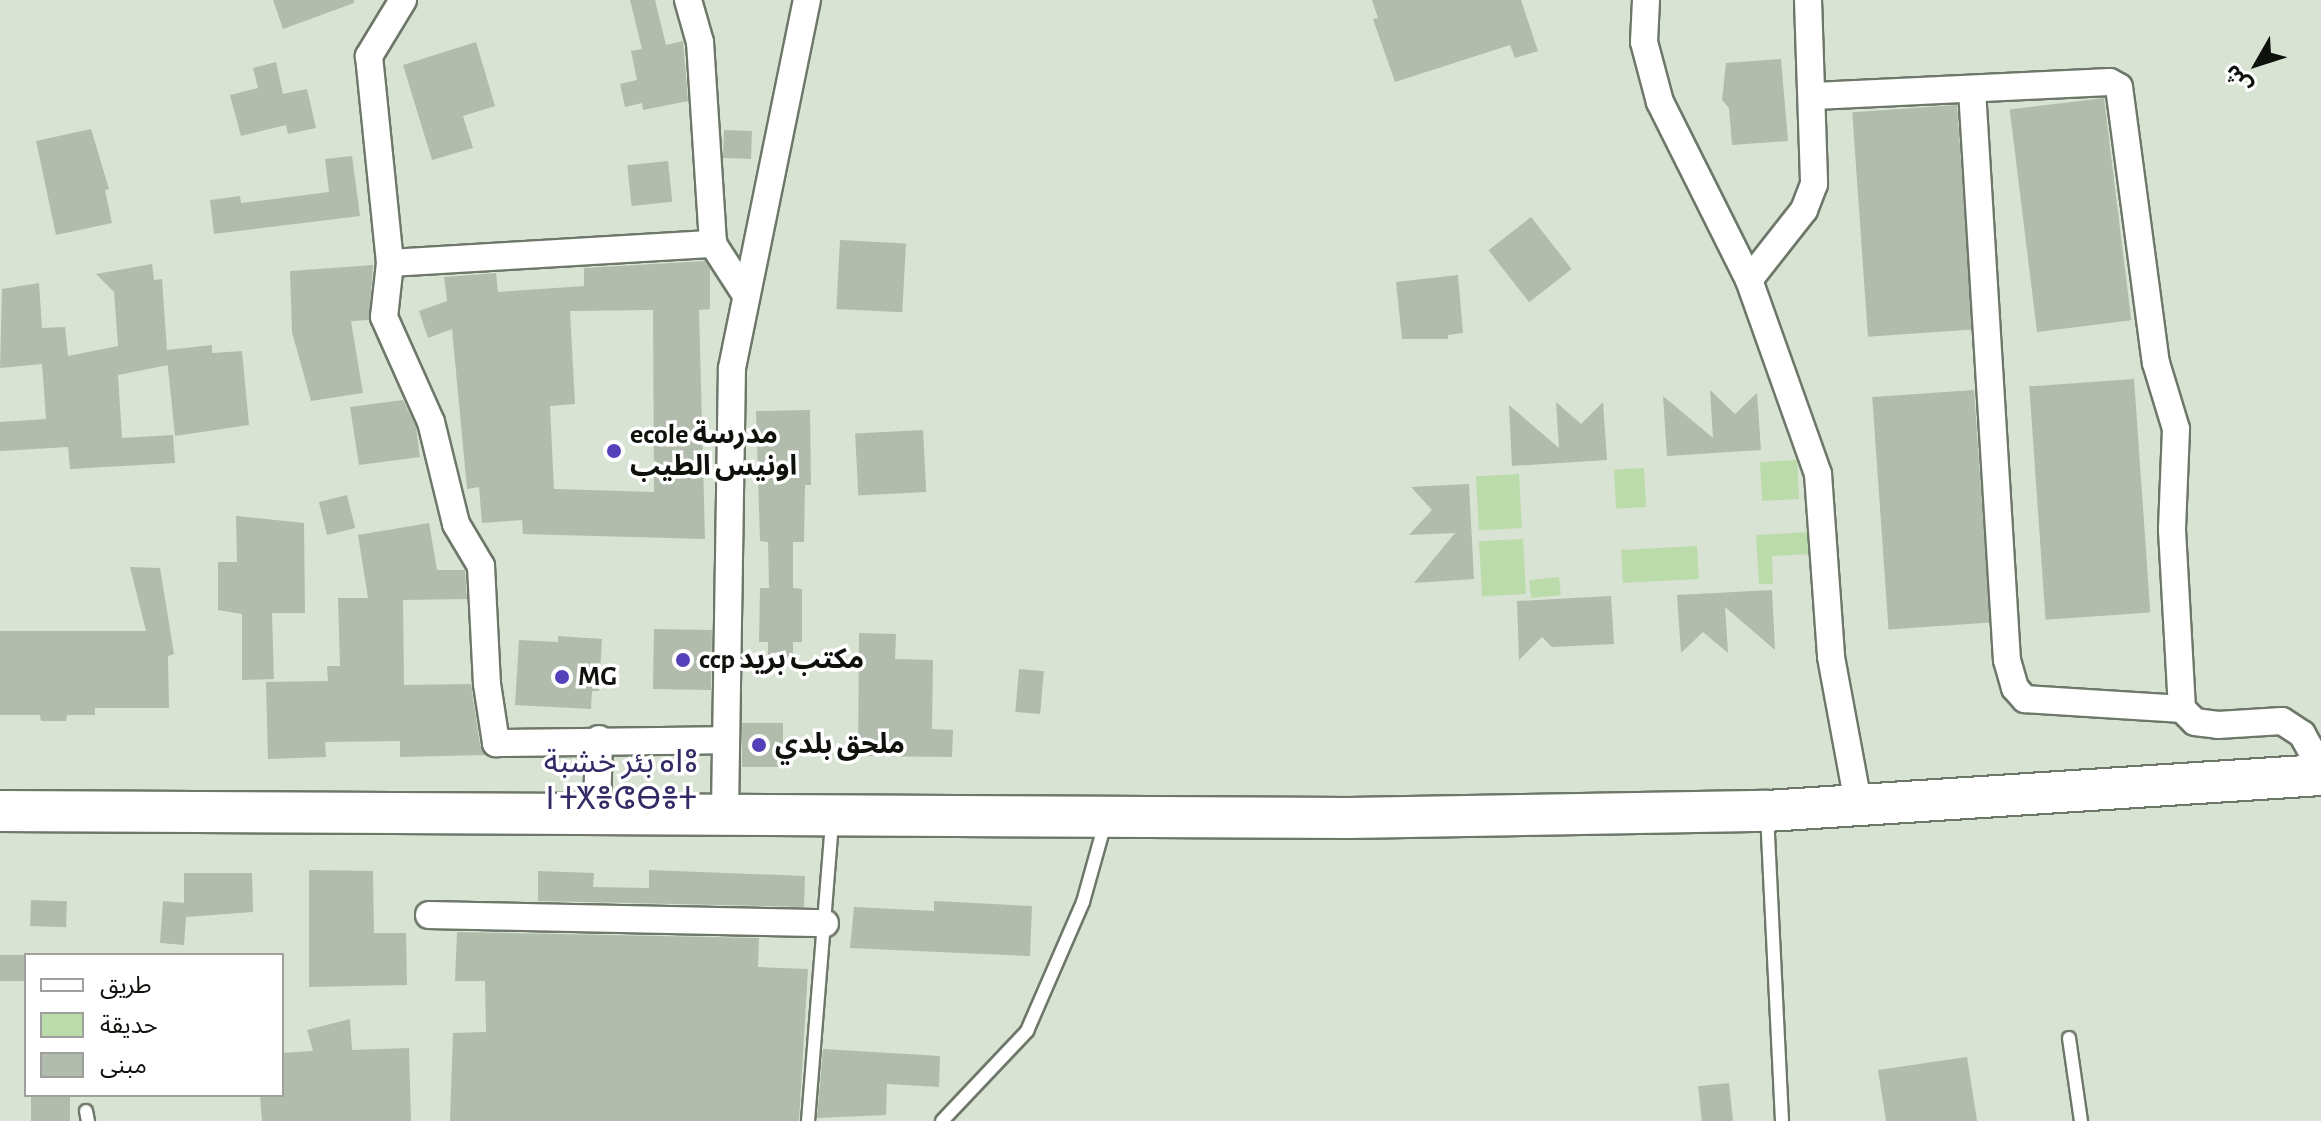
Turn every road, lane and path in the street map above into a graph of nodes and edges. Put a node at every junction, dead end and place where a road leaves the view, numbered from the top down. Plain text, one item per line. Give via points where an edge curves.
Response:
1 (403, 0) edge
2 (688, 0) edge
3 (807, 0) edge
4 (1646, 0) edge
5 (1808, 0) edge
6 (1972, 90) junction
7 (1814, 96) junction
8 (713, 244) junction
9 (390, 263) junction
10 (1749, 280) junction
11 (746, 295) junction
12 (2182, 709) junction
13 (599, 739) junction
14 (726, 740) junction
15 (2321, 768) edge
16 (2321, 775) edge
17 (1858, 803) junction
18 (0, 811) edge
19 (597, 811) junction
20 (1767, 811) junction
21 (725, 812) junction
22 (832, 818) junction
23 (1105, 820) junction
24 (429, 915) dead end
25 (825, 923) junction
26 (2069, 1038) dead end
27 (808, 1121) edge
28 (942, 1121) edge
29 (1782, 1121) edge
30 (2081, 1121) edge

1 - 9 street via 369,56
2 - 8 street via 700,42
3 - 11 street
4 - 10 street via 1644,42 1660,102
5 - 7 street
6 - 7 street
6 - 12 street via 2007,660 2015,688 2025,699
6 - 12 street via 2110,82 2125,98 2156,363 2176,429 2172,530
7 - 10 street via 1814,184 1804,210
8 - 9 street
8 - 11 street
9 - 13 street via 384,317 431,422 456,524 481,566 496,743
10 - 17 street via 1818,474 1831,657
11 - 14 street via 732,368
12 - 15 street via 2195,722 2282,721 2302,734
13 - 14 street
13 - 19 street
14 - 21 street
16 - 17 main road
17 - 20 main road
18 - 19 main road
19 - 21 main road
20 - 23 main road
20 - 29 lane
21 - 22 main road
22 - 23 main road
22 - 25 lane
23 - 28 lane via 1083,902 1027,1031
24 - 25 street
25 - 27 lane
26 - 30 lane

